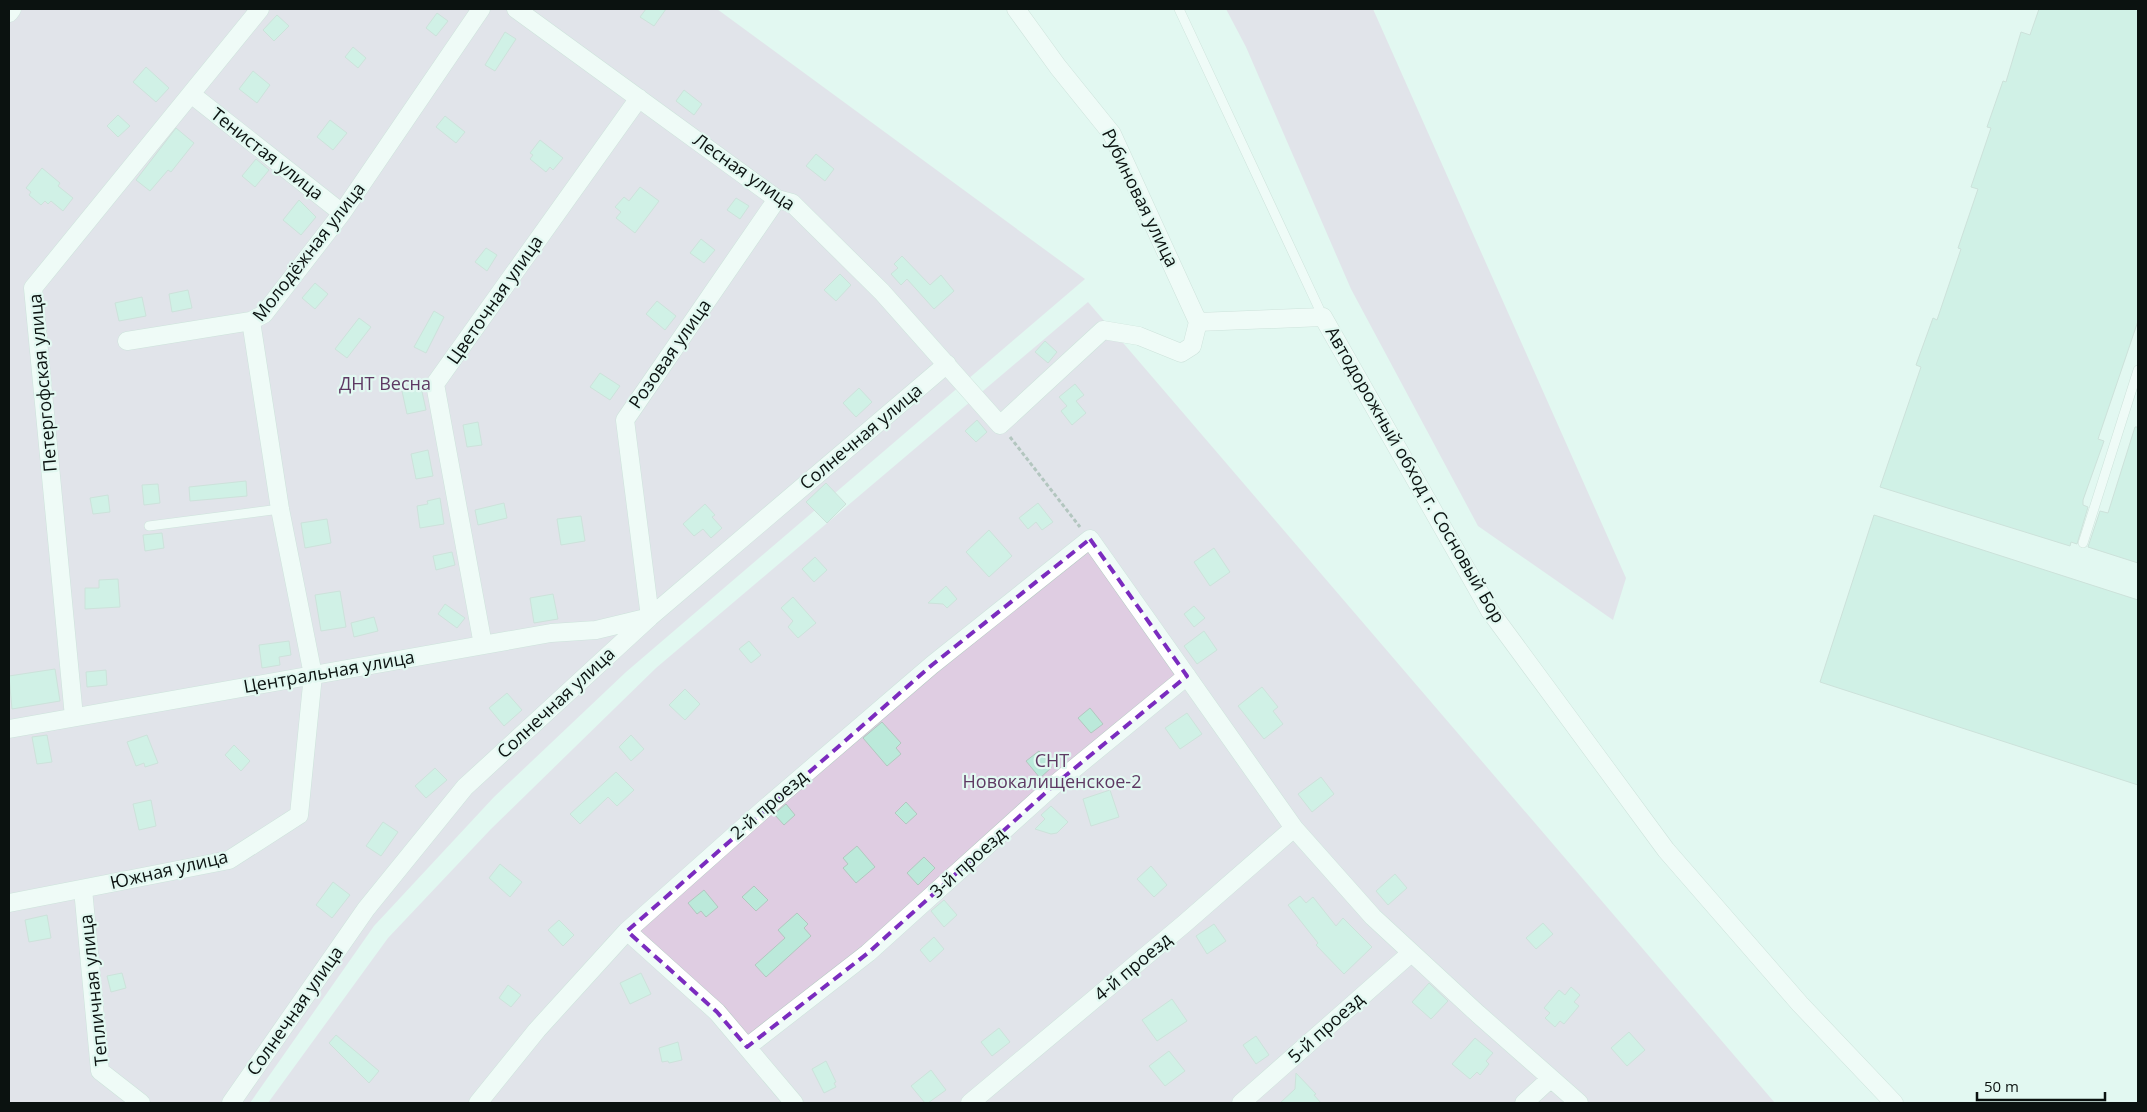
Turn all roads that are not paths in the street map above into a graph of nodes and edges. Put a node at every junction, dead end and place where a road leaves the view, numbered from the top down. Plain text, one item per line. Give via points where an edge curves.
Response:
1 (12, 9) edge
2 (260, 9) edge
3 (481, 9) edge
4 (516, 9) edge
5 (1016, 9) edge
6 (1179, 9) edge
7 (9, 13) edge
8 (192, 94) junction
9 (639, 98) junction
10 (777, 199) junction
11 (342, 214) junction
12 (1323, 317) junction
13 (251, 321) junction
14 (1198, 322) junction
15 (127, 341) dead end
16 (947, 364) junction
17 (2138, 370) edge
18 (280, 509) junction
19 (149, 526) dead end
20 (2083, 543) dead end
21 (650, 617) junction
22 (483, 645) junction
23 (313, 675) junction
24 (1187, 676) junction
25 (74, 717) junction
26 (9, 729) edge
27 (1294, 828) junction
28 (83, 889) junction
29 (9, 903) edge
30 (627, 931) junction
31 (1411, 952) junction
32 (747, 1047) junction
33 (1550, 1078) junction
34 (141, 1103) edge
35 (231, 1103) edge
36 (478, 1103) edge
37 (794, 1103) edge
38 (970, 1103) edge
39 (1241, 1103) edge
40 (1524, 1103) edge
41 (1578, 1103) edge
42 (1894, 1103) edge

1 - 7 street
2 - 8 street, Петергофская улица
3 - 11 street, Молодёжная улица
4 - 9 street, Лесная улица
5 - 14 street, Рубиновая улица via 1112,134
6 - 12 lane, Автодорожный обход г. Сосновый Бор
8 - 11 street, Тенистая улица
8 - 25 street, Петергофская улица via 32,288
9 - 10 street, Лесная улица
9 - 22 street, Цветочная улица via 436,384
10 - 16 street, Лесная улица via 792,203 882,292
10 - 21 street, Розовая улица via 625,420
11 - 13 street, Молодёжная улица via 264,314
12 - 14 street
12 - 42 street, Автодорожный обход г. Сосновый Бор via 1490,610 1666,850 1800,1004
13 - 15 street
13 - 18 street, Молодёжная улица
14 - 16 street, Лесная улица via 1192,346 1181,353 1139,336 1103,330 1000,425
16 - 21 street, Солнечная улица
17 - 20 lane
18 - 19 lane
18 - 23 street, Молодёжная улица
21 - 22 street, Центральная улица via 596,630 551,633
21 - 35 street, Солнечная улица via 465,787 366,909
22 - 23 street, Центральная улица
23 - 25 street, Центральная улица
23 - 28 street, Южная улица via 299,814 229,860
24 - 27 street
24 - 30 street, 2-й проезд via 1090,539 932,665
24 - 32 street, 3-й проезд via 1053,786 868,953
25 - 26 street, Центральная улица
27 - 31 street via 1373,917
27 - 38 street, 4-й проезд
28 - 29 street, Южная улица
28 - 34 street, Тепличная улица via 100,1072
30 - 32 street via 717,1012
30 - 36 street, 2-й проезд via 536,1030
31 - 33 street
31 - 39 street, 5-й проезд
32 - 37 street
33 - 40 street
33 - 41 street

